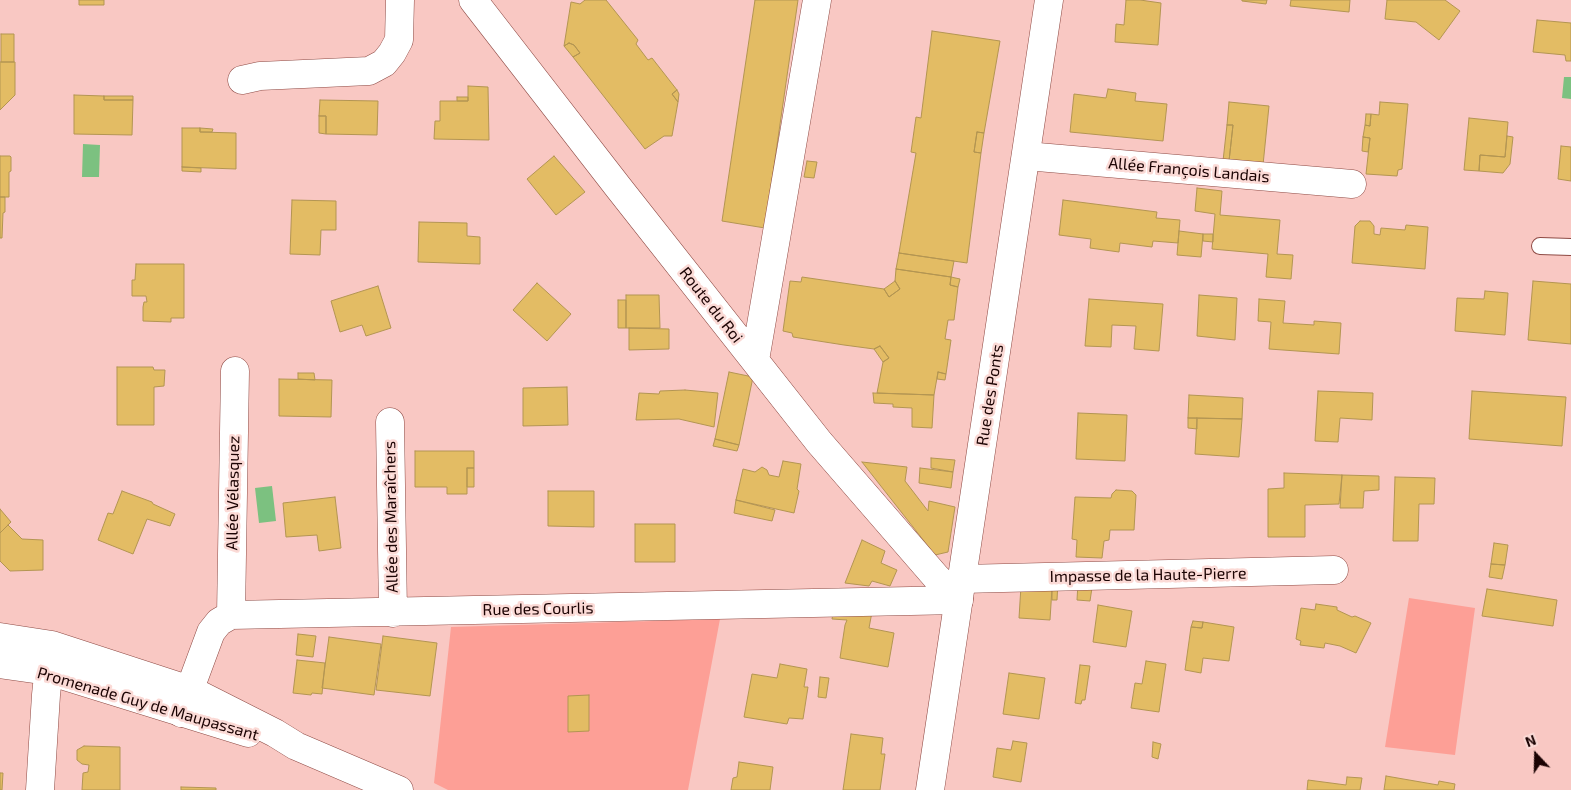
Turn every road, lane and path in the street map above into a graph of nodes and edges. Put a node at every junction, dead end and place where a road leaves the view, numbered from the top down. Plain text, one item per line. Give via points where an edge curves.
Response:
1 (400, 0) edge
2 (473, 0) edge
3 (817, 0) edge
4 (1049, 0) edge
5 (242, 80) dead end
6 (1026, 156) junction
7 (1352, 184) dead end
8 (1540, 246) dead end
9 (1571, 247) edge
10 (755, 360) junction
11 (235, 371) dead end
12 (390, 422) dead end
13 (1334, 570) dead end
14 (961, 590) junction
15 (393, 613) junction
16 (232, 615) junction
17 (0, 637) edge
18 (52, 644) junction
19 (0, 664) edge
20 (48, 672) junction
21 (186, 702) junction
22 (40, 790) edge
23 (399, 790) edge
24 (930, 790) edge

1 - 5 street via 399,40 384,63 370,71 260,76
2 - 10 street, Route du Roi
3 - 10 street
4 - 6 street, Rue des Ponts
6 - 7 street, Allée François Landais
6 - 14 street, Rue des Ponts
8 - 9 lane
10 - 14 street, Route du Roi via 819,442 936,577
11 - 16 street, Allée Vélasquez
12 - 15 street, Allée des Maraîchers
13 - 14 street, Impasse de la Haute-Pierre
14 - 15 street, Rue des Courlis
14 - 24 street, Rue des Ponts
15 - 16 street, Rue des Courlis
16 - 21 street via 219,622 211,632
17 - 18 street, Promenade Guy de Maupassant
18 - 20 street
18 - 21 street, Promenade Guy de Maupassant
19 - 20 street, Promenade Guy de Maupassant
20 - 21 street, Promenade Guy de Maupassant
20 - 22 street
21 - 23 street, Promenade Guy de Maupassant via 275,733 296,746

